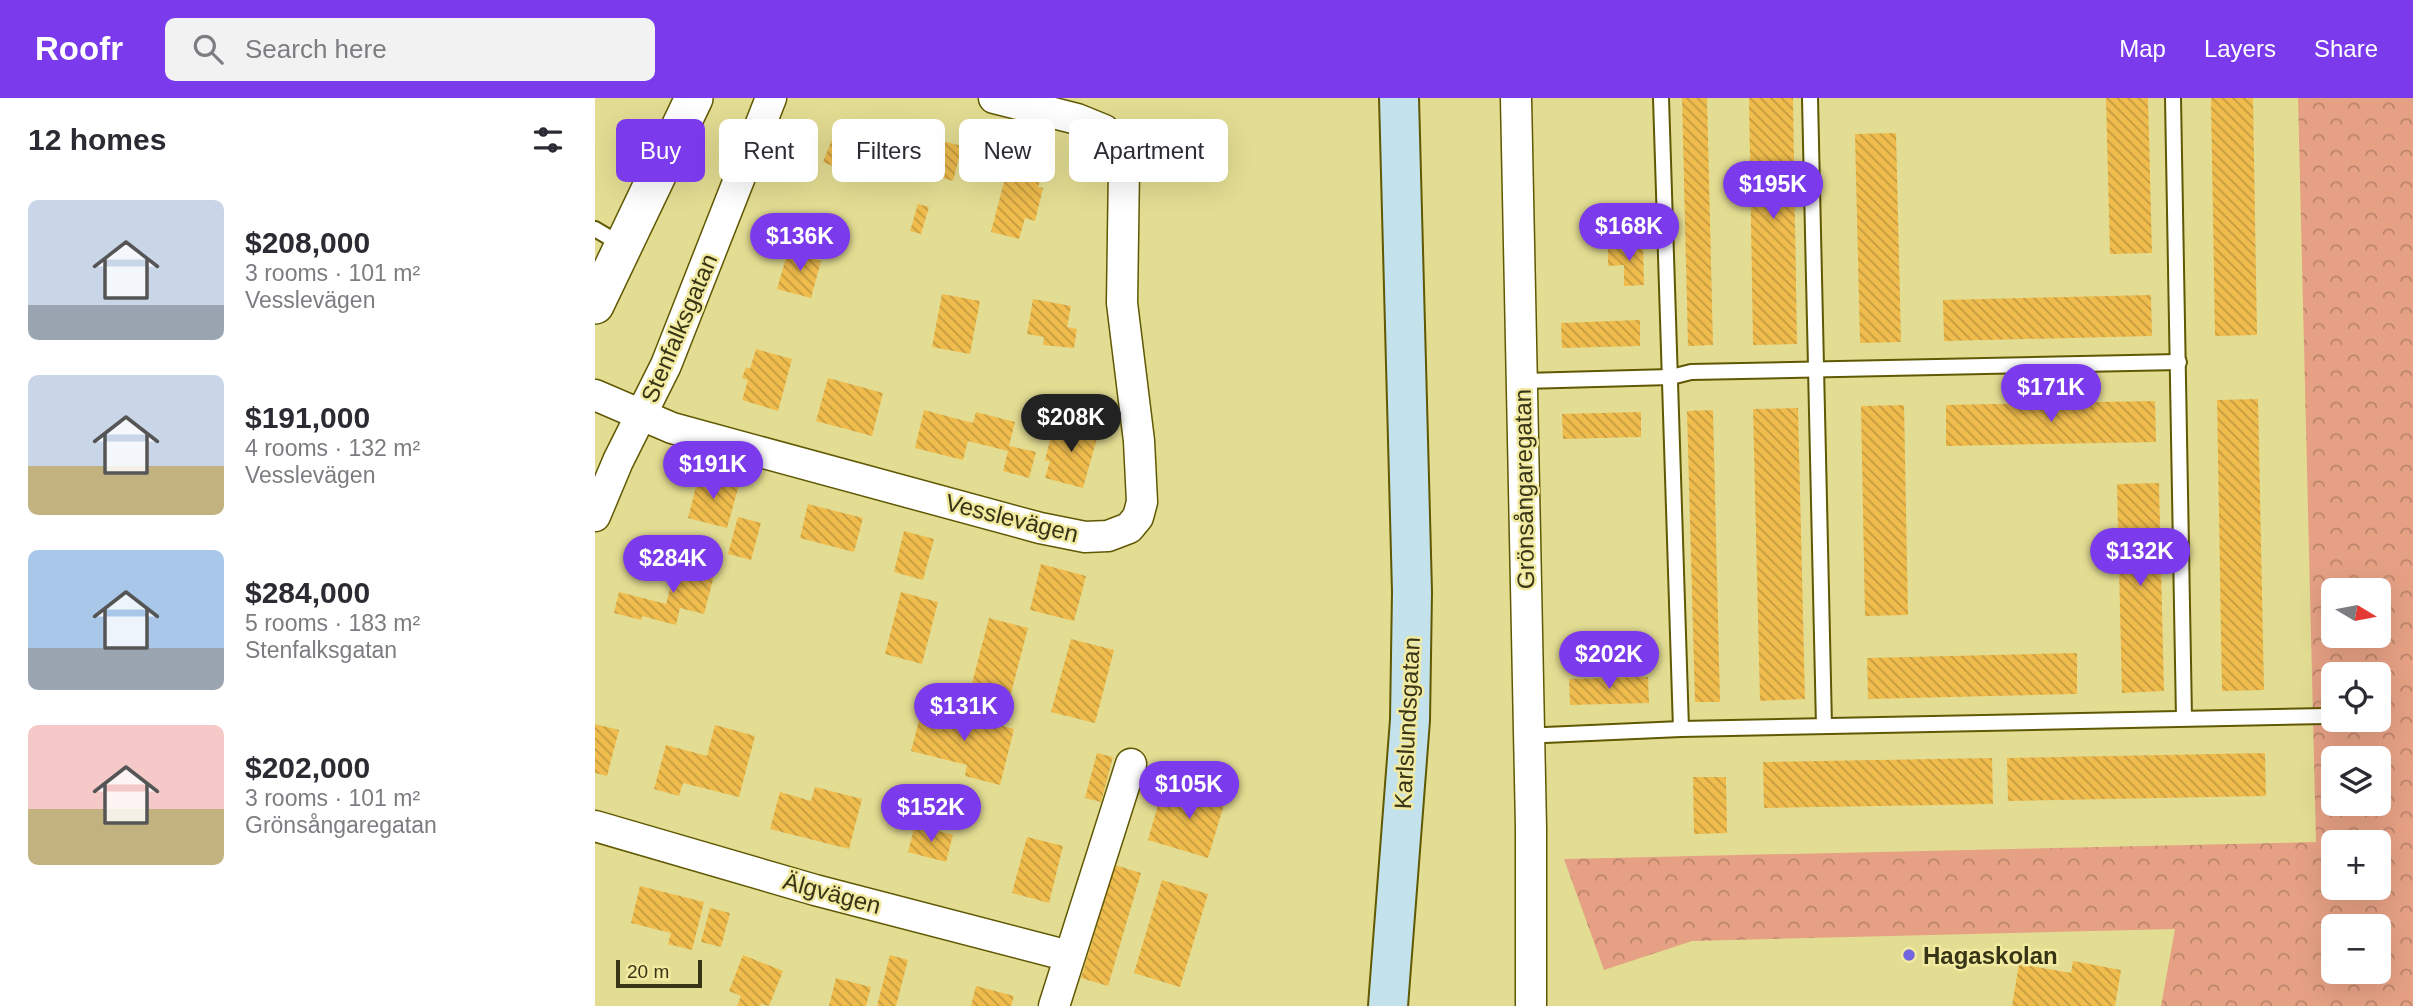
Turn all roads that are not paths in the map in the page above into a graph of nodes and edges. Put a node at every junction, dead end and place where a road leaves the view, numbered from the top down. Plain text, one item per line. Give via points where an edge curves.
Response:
1 (694, 98) edge
2 (771, 98) edge
3 (993, 98) edge
4 (1375, 98) edge
5 (1399, 98) edge
6 (1516, 98) edge
7 (1661, 98) edge
8 (1810, 98) edge
9 (2173, 98) edge
10 (609, 237) edge
11 (595, 305) edge
12 (2179, 362) junction
13 (1816, 370) junction
14 (1671, 377) junction
15 (1521, 381) junction
16 (595, 395) edge
17 (641, 416) junction
18 (1407, 449) junction
19 (595, 516) edge
20 (2321, 716) edge
21 (2185, 718) junction
22 (1824, 726) junction
23 (1681, 729) junction
24 (1545, 735) dead end
25 (1131, 764) dead end
26 (595, 826) edge
27 (1069, 956) junction
28 (1387, 1003) edge
29 (1054, 1006) edge
30 (1531, 1006) edge

1 - 10 street
2 - 17 street, Stenfalksgatan via 666,365
3 - 17 street, Vesslevägen via 1077,119 1104,130 1119,146 1124,168 1122,303 1142,502 1129,528 1108,536 1085,537 1040,528
4 - 18 main road, Karlslundsgatan
5 - 18 main road, Karlslundsgatan
6 - 15 street, Grönsångaregatan
7 - 14 lane
8 - 13 lane
9 - 12 lane
10 - 11 street
12 - 13 lane
12 - 21 lane
13 - 14 lane via 1691,372
13 - 22 lane
14 - 15 lane
14 - 23 lane
15 - 30 street, Grönsångaregatan
16 - 17 street, Vesslevägen
17 - 19 street, Stenfalksgatan
18 - 28 main road, Karlslundsgatan via 1410,720
20 - 21 lane
21 - 22 lane
22 - 23 lane
23 - 24 lane
25 - 27 street
26 - 27 street, Älgvägen via 815,890
27 - 29 street

